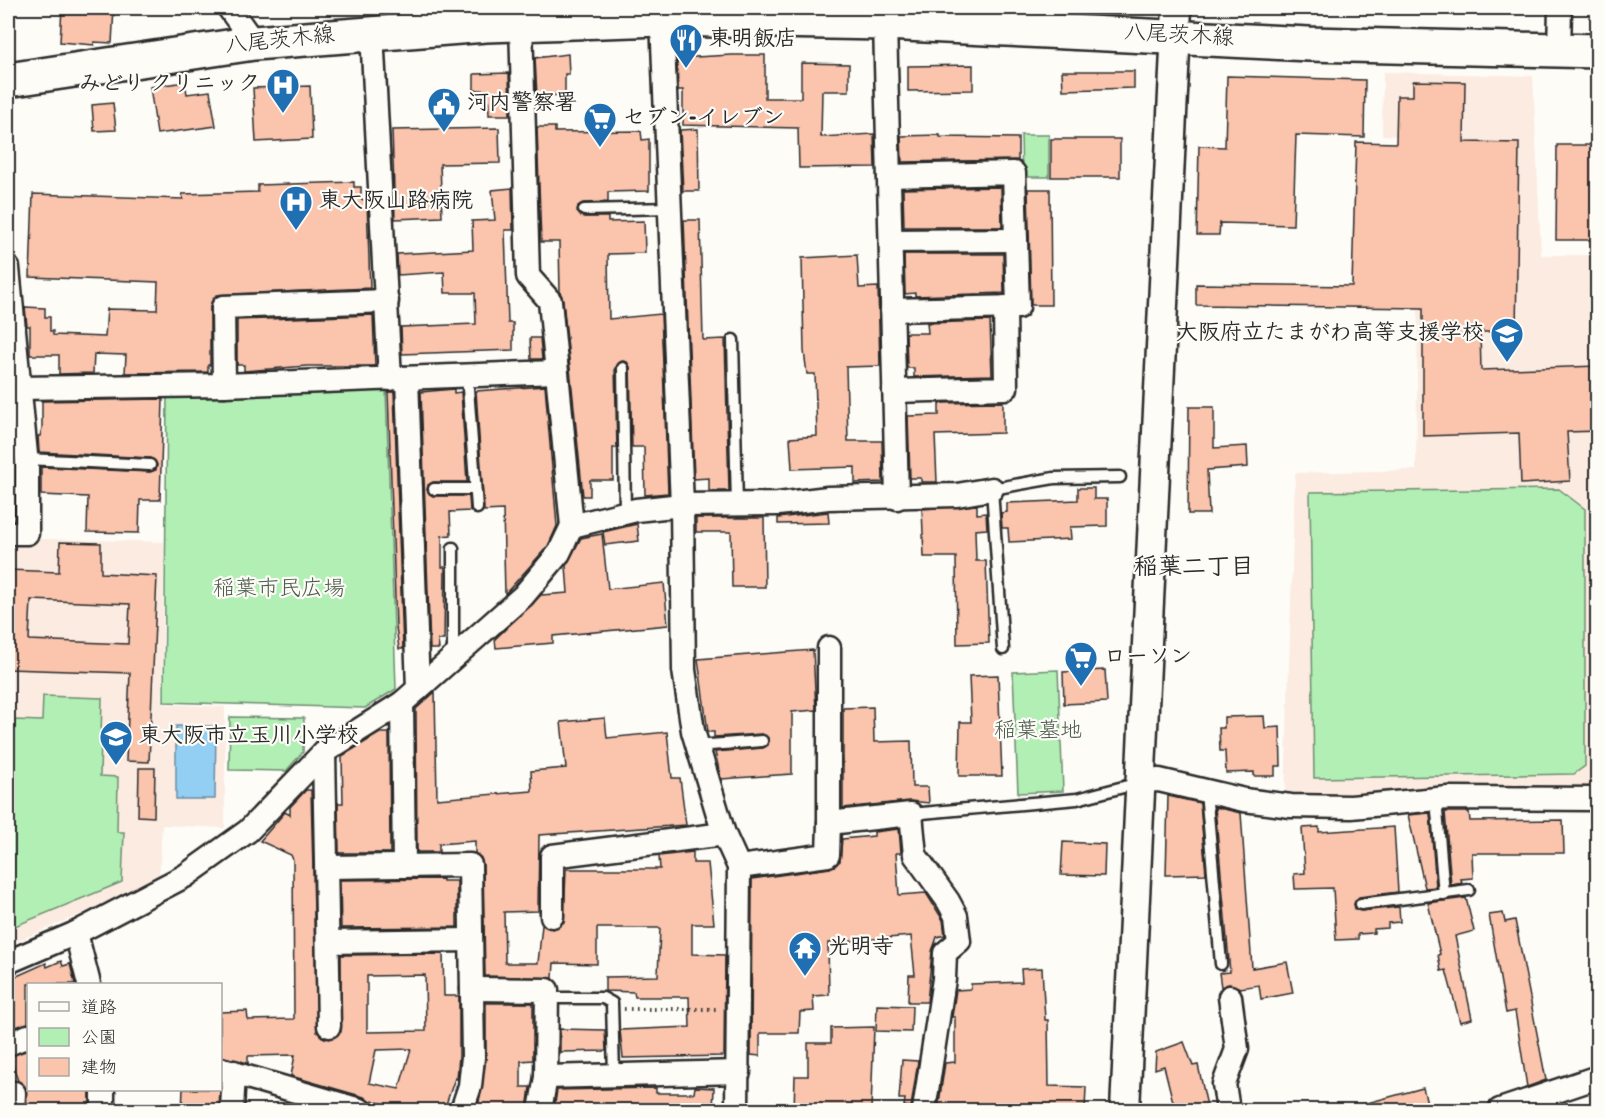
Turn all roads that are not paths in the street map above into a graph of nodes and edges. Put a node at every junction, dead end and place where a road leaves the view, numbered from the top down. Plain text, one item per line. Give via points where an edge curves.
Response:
1 (229, 8) edge
2 (1560, 8) edge
3 (521, 15) edge
4 (833, 15) edge
5 (663, 19) junction
6 (1177, 22) edge
7 (885, 23) junction
8 (372, 32) junction
9 (254, 43) junction
10 (1559, 50) junction
11 (1598, 51) edge
12 (8, 80) edge
13 (889, 176) junction
14 (670, 208) junction
15 (584, 210) dead end
16 (1016, 240) junction
17 (891, 241) junction
18 (8, 268) edge
19 (387, 302) junction
20 (1005, 307) junction
21 (892, 310) junction
22 (734, 340) dead end
23 (623, 368) dead end
24 (555, 372) junction
25 (467, 375) junction
26 (399, 378) junction
27 (225, 385) junction
28 (19, 388) junction
29 (894, 391) junction
30 (27, 459) junction
31 (150, 465) dead end
32 (1120, 477) dead end
33 (434, 489) dead end
34 (475, 489) junction
35 (992, 489) junction
36 (897, 498) junction
37 (682, 505) junction
38 (737, 505) junction
39 (477, 508) dead end
40 (625, 513) junction
41 (572, 526) junction
42 (8, 533) edge
43 (453, 548) dead end
44 (829, 648) dead end
45 (1003, 649) dead end
46 (453, 658) junction
47 (410, 696) junction
48 (762, 741) dead end
49 (697, 746) junction
50 (324, 752) junction
51 (1142, 781) junction
52 (1206, 791) junction
53 (1436, 799) junction
54 (1598, 799) edge
55 (911, 814) junction
56 (829, 823) junction
57 (724, 834) junction
58 (404, 866) junction
59 (328, 867) junction
60 (739, 867) junction
61 (1469, 890) dead end
62 (1444, 894) junction
63 (1361, 904) dead end
64 (552, 916) dead end
65 (76, 933) junction
66 (471, 940) junction
67 (328, 942) junction
68 (8, 962) edge
69 (1221, 964) dead end
70 (89, 983) edge
71 (472, 989) junction
72 (1230, 997) dead end
73 (546, 998) junction
74 (329, 1026) dead end
75 (27, 1036) edge
76 (8, 1044) edge
77 (227, 1070) edge
78 (739, 1072) junction
79 (614, 1075) junction
80 (546, 1077) junction
81 (1598, 1077) edge
82 (103, 1091) edge
83 (103, 1110) edge
84 (232, 1110) edge
85 (355, 1110) edge
86 (462, 1110) edge
87 (540, 1110) edge
88 (737, 1110) edge
89 (924, 1110) edge
90 (1125, 1110) edge
91 (1228, 1110) edge
92 (1500, 1110) edge

1 - 9 street
2 - 10 street
3 - 5 main road, 八尾茨木線
3 - 8 main road, 八尾茨木線
3 - 24 street via 528,276 550,301
4 - 5 main road, 八尾茨木線
4 - 7 main road, 八尾茨木線
5 - 14 street
6 - 7 main road, 八尾茨木線
6 - 10 main road, 八尾茨木線
6 - 51 street
7 - 13 street
8 - 9 main road, 八尾茨木線
8 - 19 street
9 - 12 main road, 八尾茨木線
10 - 11 main road, 八尾茨木線
13 - 16 street via 1014,173
13 - 17 street
14 - 15 lane
14 - 37 street
16 - 17 street
16 - 20 street via 1018,307
17 - 21 street
18 - 28 street
19 - 26 street
19 - 27 street via 223,307
20 - 21 street
20 - 29 street via 1006,388
21 - 29 street
22 - 38 lane
23 - 40 lane
24 - 25 street
24 - 41 street
25 - 26 street
25 - 34 lane
26 - 27 street
26 - 47 street
27 - 28 street
28 - 30 street
29 - 36 street
30 - 31 lane
30 - 42 street via 27,533
32 - 35 lane via 1054,478
33 - 34 lane
34 - 39 lane
35 - 36 street
35 - 45 lane
36 - 38 street via 828,498
37 - 38 street
37 - 40 street
37 - 49 street via 684,670
40 - 41 street
41 - 46 street via 558,553 523,596
43 - 46 lane
44 - 56 street
46 - 47 street
47 - 50 street
47 - 58 street
48 - 49 lane
49 - 57 street
50 - 59 street
50 - 65 street via 248,831 185,876
51 - 52 street via 1159,780
51 - 55 lane via 1077,799
51 - 90 street
52 - 53 street via 1291,806 1351,807
52 - 69 lane
53 - 54 street
53 - 62 lane
55 - 56 street
55 - 89 street via 915,855 956,916 959,941 945,952
56 - 60 street via 828,855
57 - 60 street
57 - 64 street via 552,856
58 - 59 street
58 - 66 street via 470,865
59 - 67 street
60 - 78 street
61 - 62 lane
62 - 63 lane
65 - 68 street
65 - 70 street
66 - 67 street
66 - 71 street
67 - 74 street
71 - 73 street via 546,990
71 - 86 street via 473,1057
72 - 91 street via 1237,1049 1224,1084
73 - 79 lane via 603,998 612,1003
73 - 80 street
75 - 76 street
77 - 84 street
77 - 85 street
78 - 79 street
78 - 88 street
79 - 80 street
80 - 87 street
81 - 92 street
82 - 83 street

